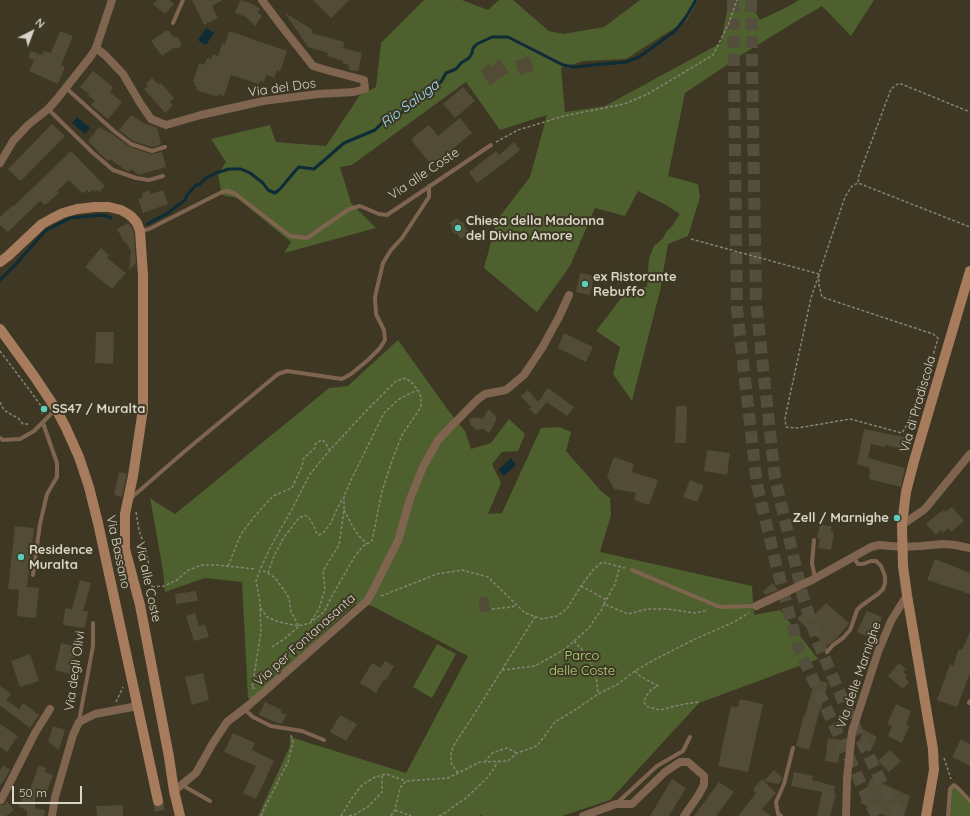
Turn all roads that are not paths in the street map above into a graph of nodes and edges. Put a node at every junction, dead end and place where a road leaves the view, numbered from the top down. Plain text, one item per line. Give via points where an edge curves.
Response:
1 (112, 0) edge
2 (183, 0) edge
3 (262, 0) edge
4 (173, 23) dead end
5 (96, 48) junction
6 (66, 88) junction
7 (48, 109) junction
8 (491, 144) road end
9 (166, 147) dead end
10 (0, 163) edge
11 (163, 176) dead end
12 (429, 186) junction
13 (140, 231) junction
14 (0, 262) edge
15 (970, 271) edge
16 (569, 295) dead end
17 (0, 329) edge
18 (0, 341) edge
19 (15, 350) junction
20 (56, 409) junction
21 (44, 422) junction
22 (0, 438) edge
23 (970, 454) edge
24 (128, 501) junction
25 (902, 525) junction
26 (814, 540) dead end
27 (902, 547) junction
28 (970, 548) edge
29 (853, 557) junction
30 (632, 570) road end
31 (33, 575) dead end
32 (815, 579) junction
33 (907, 595) junction
34 (756, 606) joint
35 (93, 623) dead end
36 (827, 652) dead end
37 (138, 706) junction
38 (50, 709) dead end
39 (244, 709) junction
40 (79, 722) junction
41 (690, 737) dead end
42 (324, 740) dead end
43 (793, 748) dead end
44 (178, 788) junction
45 (1, 800) edge
46 (158, 801) tunnel mouth
47 (210, 801) dead end
48 (970, 801) edge
49 (616, 804) junction
50 (779, 815) edge
51 (52, 816) edge
52 (180, 816) edge
53 (583, 816) edge
54 (684, 816) edge
55 (846, 816) edge
56 (926, 816) edge
57 (948, 816) edge

1 - 5 street
2 - 4 lane
3 - 5 street, Via del Dos via 313,66 364,80 365,89 263,101 166,125 151,119 123,74
5 - 6 street
6 - 7 street
6 - 9 lane via 131,144 152,151
7 - 10 street via 13,141
7 - 11 lane via 112,170 149,180
8 - 12 lane, Via alle Coste
12 - 13 lane, Via alle Coste via 387,215 360,206 349,209 307,238 290,236 234,193 227,191
12 - 24 lane via 429,197 383,263 375,297 376,314 384,330 385,340 380,348 342,379 287,371 278,374
13 - 14 street via 137,223 121,210 109,207 77,209 42,224
13 - 24 street, Via alle Coste via 143,275 143,409
15 - 25 street, Via di Pradiscola via 914,461 906,492
16 - 39 street, Via per Fontanasanta via 542,348 524,375 506,390 485,394 478,399 438,440 410,499 398,540 368,600
17 - 19 street, Via Bassano
18 - 19 street
19 - 20 street, Via Bassano
20 - 21 lane
20 - 37 street, Via Bassano via 79,457 89,487
21 - 22 lane via 20,439
21 - 31 lane via 58,463 57,477 47,494
23 - 25 street via 925,509
24 - 44 street, Via alle Coste via 125,514 125,549 140,605 169,757
25 - 27 street, Via di Pradiscola
26 - 32 lane via 812,563
27 - 28 street via 943,544
27 - 29 street via 879,545
27 - 33 street
29 - 32 street
29 - 36 lane via 858,564 876,561 881,566 885,583 878,594 857,610 850,630
30 - 34 lane via 720,607
32 - 34 street
33 - 55 street, Via delle Marnighe via 891,621 878,652 852,732
33 - 56 street via 933,749 934,770
35 - 40 lane, Via degli Olivi via 93,646
37 - 40 street, Via degli Olivi via 96,714
37 - 46 street, Via Bassano
38 - 45 street
39 - 42 lane via 271,726 302,731
39 - 44 street, Via per Fontanasanta via 227,722 196,773
40 - 51 street, Via degli Olivi via 55,797
41 - 49 lane via 683,750 657,766
43 - 50 lane via 784,784 776,802
44 - 47 lane
44 - 52 street, Via alle Coste
48 - 57 lane via 954,785 950,789
49 - 53 street
49 - 54 street via 632,804 665,772 680,762 688,762 704,776 704,785

